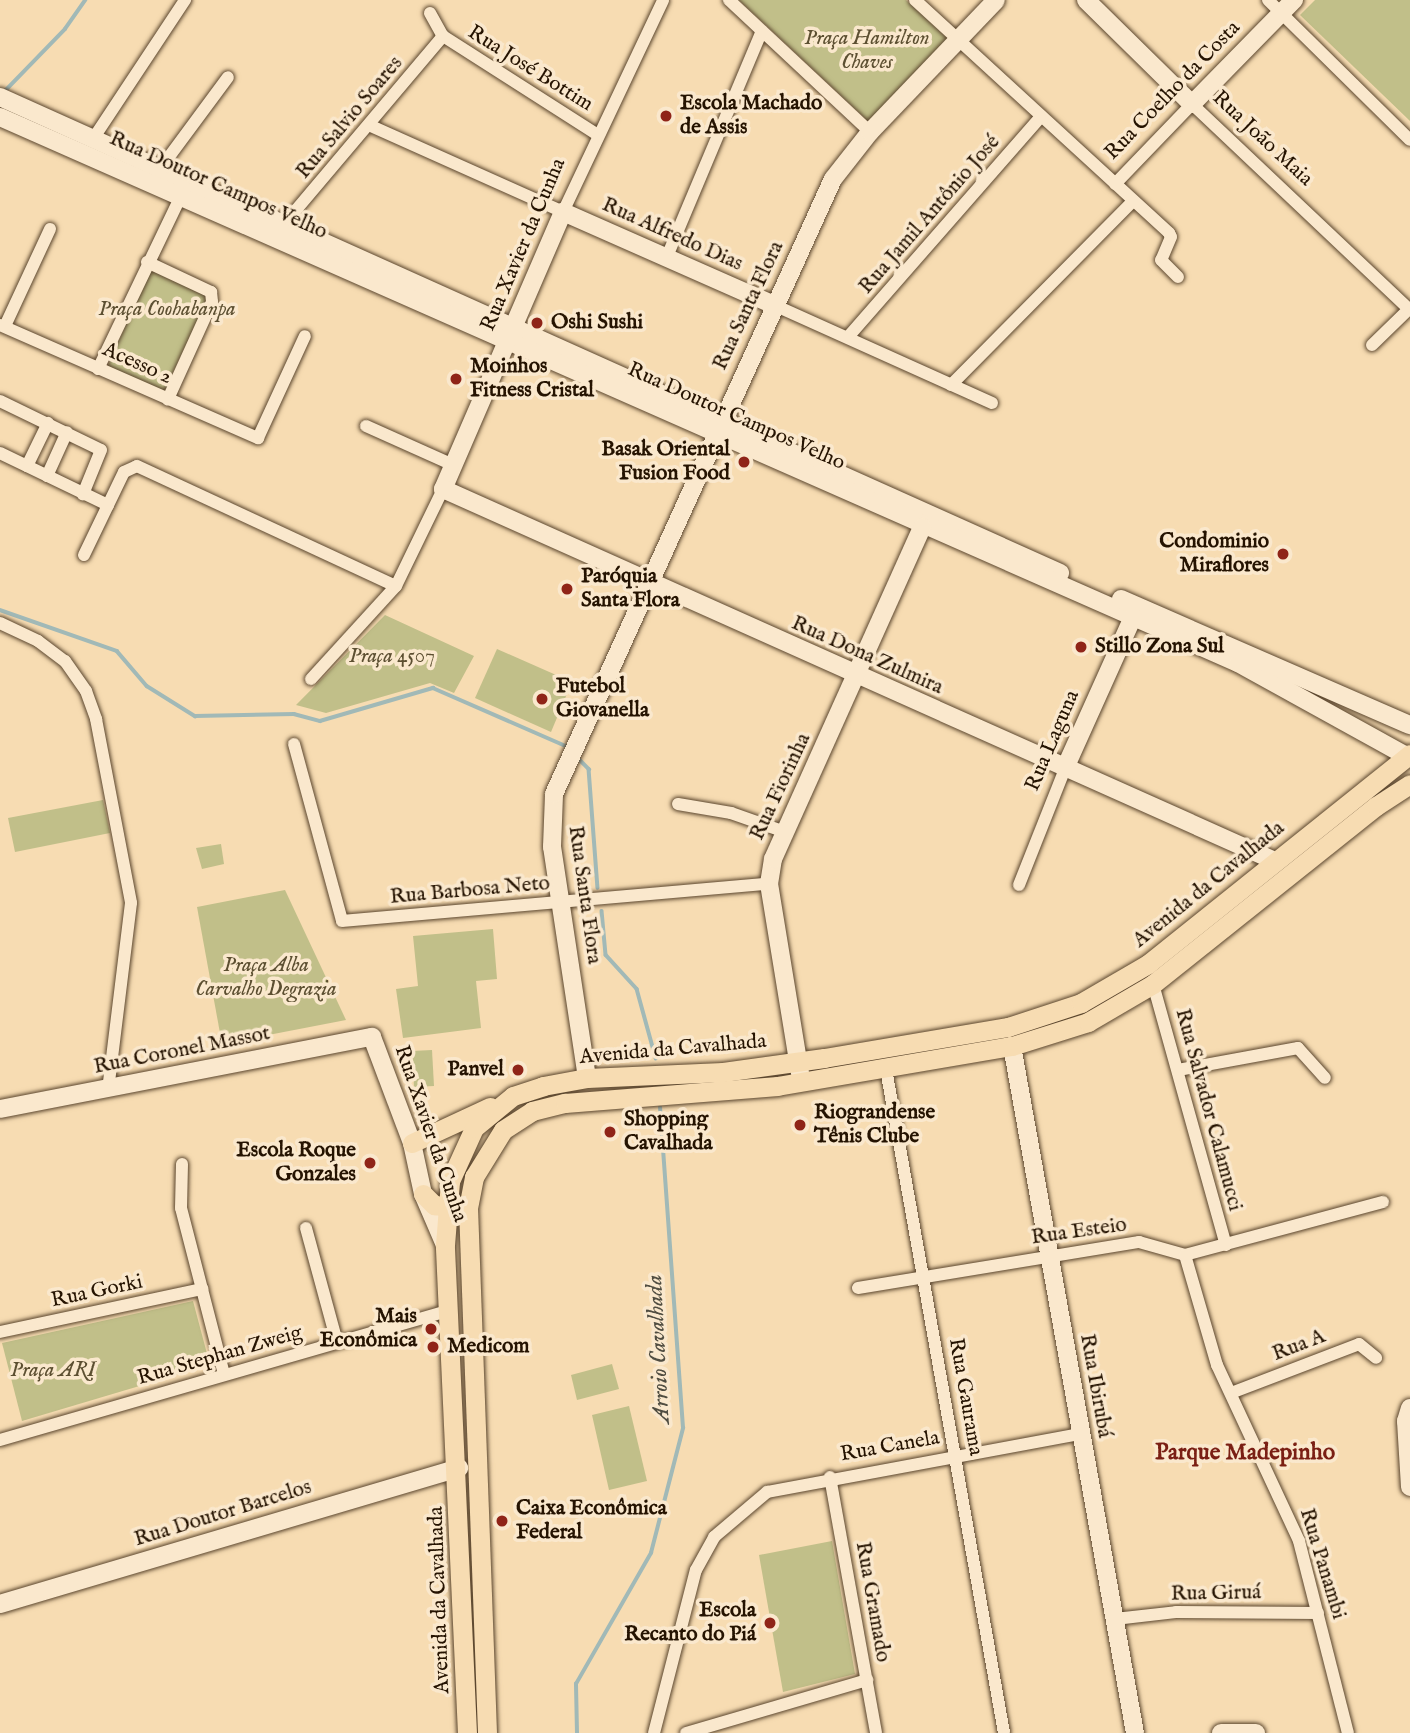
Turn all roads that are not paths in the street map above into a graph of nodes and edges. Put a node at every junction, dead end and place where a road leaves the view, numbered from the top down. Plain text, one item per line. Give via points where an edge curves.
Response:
1 (195, 0) edge
2 (663, 0) edge
3 (729, 0) edge
4 (915, 0) edge
5 (996, 0) edge
6 (1086, 0) edge
7 (182, 4) edge
8 (1281, 4) edge
9 (426, 6) edge
10 (762, 31) junction
11 (443, 36) junction
12 (957, 41) junction
13 (228, 78) dead end
14 (0, 97) edge
15 (1192, 104) junction
16 (0, 117) edge
17 (1040, 118) junction
18 (371, 126) junction
19 (870, 132) junction
20 (596, 134) junction
21 (93, 139) junction
22 (1410, 140) edge
23 (160, 169) junction
24 (1115, 184) junction
25 (182, 194) junction
26 (1133, 201) junction
27 (563, 212) junction
28 (285, 223) junction
29 (50, 229) dead end
30 (666, 259) junction
31 (147, 262) junction
32 (1178, 278) dead end
33 (774, 305) junction
34 (1410, 309) edge
35 (2, 326) edge
36 (512, 333) junction
37 (305, 336) dead end
38 (848, 337) junction
39 (1372, 345) dead end
40 (98, 369) junction
41 (951, 384) junction
42 (168, 399) junction
43 (992, 403) dead end
44 (2, 406) edge
45 (48, 423) junction
46 (366, 426) dead end
47 (718, 426) junction
48 (67, 432) junction
49 (0, 453) edge
50 (453, 465) junction
51 (27, 466) junction
52 (47, 476) junction
53 (443, 489) junction
54 (83, 494) junction
55 (108, 505) junction
56 (922, 527) junction
57 (84, 555) dead end
58 (649, 584) junction
59 (396, 586) junction
60 (1133, 617) junction
61 (0, 623) edge
62 (856, 677) junction
63 (311, 679) dead end
64 (1358, 699) junction
65 (1346, 721) junction
66 (1410, 725) edge
67 (294, 744) dead end
68 (1409, 756) edge
69 (1066, 766) junction
70 (1410, 784) edge
71 (1410, 797) edge
72 (678, 804) dead end
73 (1376, 806) junction
74 (785, 832) junction
75 (1275, 861) junction
76 (769, 884) junction
77 (1019, 885) dead end
78 (562, 903) junction
79 (1153, 984) junction
80 (372, 1038) joint
81 (1012, 1046) junction
82 (798, 1062) junction
83 (886, 1069) junction
84 (1178, 1070) junction
85 (1325, 1078) dead end
86 (587, 1079) junction
87 (802, 1082) junction
88 (108, 1088) junction
89 (513, 1096) junction
90 (0, 1109) edge
91 (531, 1111) junction
92 (412, 1143) junction
93 (182, 1164) dead end
94 (423, 1194) junction
95 (1383, 1202) dead end
96 (446, 1208) junction
97 (468, 1208) junction
98 (306, 1227) dead end
99 (445, 1245) junction
100 (1226, 1245) junction
101 (1050, 1255) junction
102 (1185, 1255) junction
103 (924, 1276) junction
104 (858, 1288) dead end
105 (202, 1289) junction
106 (451, 1310) junction
107 (0, 1332) edge
108 (337, 1342) junction
109 (1376, 1359) dead end
110 (224, 1374) junction
111 (1231, 1393) junction
112 (1410, 1408) edge
113 (1080, 1434) junction
114 (0, 1440) edge
115 (956, 1454) junction
116 (459, 1468) junction
117 (830, 1477) junction
118 (1410, 1487) edge
119 (478, 1515) junction
120 (0, 1604) edge
121 (1318, 1613) junction
122 (1115, 1619) junction
123 (867, 1679) junction
124 (467, 1733) edge
125 (487, 1733) edge
126 (654, 1733) edge
127 (687, 1733) edge
128 (876, 1733) edge
129 (1004, 1733) edge
130 (1135, 1733) edge
131 (1221, 1733) edge
132 (1256, 1733) edge
133 (1348, 1733) edge

1 - 7 street
2 - 20 street, Rua Xavier da Cunha
3 - 10 street
4 - 12 street
5 - 12 street, Rua Santa Flora
6 - 15 street, Rua João Maia
7 - 21 street
8 - 15 street, Rua Coelho da Costa
8 - 22 street
9 - 11 street
10 - 19 street
10 - 30 street
11 - 18 street, Rua Salvio Soares
11 - 20 street, Rua José Bottim
12 - 17 street
12 - 19 street, Rua Santa Flora
13 - 23 street
14 - 21 street, Rua Doutor Campos Velho
15 - 24 street, Rua Coelho da Costa
15 - 34 street, Rua João Maia
16 - 25 street, Rua Doutor Campos Velho
17 - 24 street
17 - 38 street, Rua Jamil Antônio José
18 - 27 street, Rua Alfredo Dias
18 - 28 street, Rua Salvio Soares
19 - 33 street, Rua Santa Flora via 833,179
20 - 27 street, Rua Xavier da Cunha
21 - 23 street, Rua Doutor Campos Velho
23 - 28 street, Rua Doutor Campos Velho
24 - 26 street
25 - 31 street
25 - 36 street, Rua Doutor Campos Velho
26 - 32 street via 1168,233 1161,260
26 - 41 street
27 - 30 street, Rua Alfredo Dias
27 - 36 street, Rua Xavier da Cunha
28 - 36 street, Rua Doutor Campos Velho
29 - 35 street
30 - 33 street, Rua Alfredo Dias
31 - 40 street
31 - 42 street via 211,292 212,302
33 - 38 street, Rua Alfredo Dias
33 - 47 street, Rua Santa Flora
34 - 39 street
35 - 40 street, Acesso 2
36 - 47 street, Rua Doutor Campos Velho
36 - 50 street, Rua Xavier da Cunha
37 - 42 street, Acesso 2 via 258,438
38 - 41 street, Rua Alfredo Dias
40 - 42 street, Acesso 2
41 - 43 street, Rua Alfredo Dias
44 - 45 street
45 - 48 street
45 - 51 street
46 - 50 street
47 - 56 street, Rua Doutor Campos Velho
47 - 58 street, Rua Santa Flora
47 - 64 street, Rua Doutor Campos Velho
48 - 52 street
48 - 54 street via 101,450
49 - 51 street
50 - 53 street, Rua Xavier da Cunha
51 - 52 street
52 - 54 street
53 - 58 street, Rua Dona Zulmira
53 - 59 street, Rua Xavier da Cunha
54 - 55 street
55 - 57 street
55 - 59 street via 124,472 137,467
56 - 60 street, Rua Doutor Campos Velho
56 - 62 street, Rua Fiorinha
58 - 62 street, Rua Dona Zulmira
58 - 78 street, Rua Santa Flora via 567,762 550,821
59 - 63 street, Rua Xavier da Cunha
60 - 65 street, Rua Doutor Campos Velho via 1238,663
60 - 69 street, Rua Laguna
61 - 88 street via 65,660 86,691 96,719 131,903
62 - 69 street, Rua Dona Zulmira
62 - 74 street, Rua Fiorinha
64 - 65 street
64 - 66 street, Rua Doutor Campos Velho
65 - 68 street, Rua Doutor Campos Velho
67 - 78 street, Rua Barbosa Neto via 342,921
68 - 75 main road, Avenida da Cavalhada
69 - 75 street, Rua Dona Zulmira
69 - 77 street, Rua Laguna
70 - 73 main road, Avenida da Cavalhada
71 - 73 main road
72 - 74 street via 731,813
73 - 79 main road, Avenida da Cavalhada
74 - 76 street, Rua Fiorinha via 773,859
75 - 82 main road, Avenida da Cavalhada via 1148,964 1080,1003 1007,1027
76 - 78 street, Rua Barbosa Neto
76 - 82 street, Rua Fiorinha
78 - 86 street, Rua Santa Flora
79 - 81 main road, Avenida da Cavalhada via 1088,1021
79 - 84 street, Rua Salvador Calamucci
80 - 88 street, Rua Coronel Massot
80 - 92 street, Rua Xavier da Cunha
81 - 83 main road, Avenida da Cavalhada
81 - 101 street, Rua Ibirubá
82 - 86 main road, Avenida da Cavalhada via 723,1072
82 - 87 street, Rua Fiorinha
83 - 87 main road, Avenida da Cavalhada
83 - 103 street, Rua Gaurama
84 - 85 street via 1298,1048
84 - 100 street, Rua Salvador Calamucci
86 - 89 main road, Avenida da Cavalhada
86 - 91 main road via 579,1092
87 - 91 main road, Avenida da Cavalhada via 685,1096 565,1102
88 - 90 street, Rua Coronel Massot
89 - 92 main road
89 - 96 main road, Avenida da Cavalhada via 474,1128 464,1143
91 - 97 main road, Avenida da Cavalhada via 491,1144 474,1177
92 - 94 street, Rua Xavier da Cunha
93 - 105 street via 181,1208
94 - 96 main road via 434,1205
94 - 99 street, Rua Xavier da Cunha
95 - 100 street, Rua Esteio
96 - 97 main road
96 - 99 main road, Avenida da Cavalhada
97 - 119 main road, Avenida da Cavalhada
98 - 108 street
99 - 106 main road, Avenida da Cavalhada
100 - 102 street, Rua Esteio
101 - 102 street, Rua Esteio via 1139,1242
101 - 103 street, Rua Esteio
101 - 113 street, Rua Ibirubá
102 - 111 street, Rua Panambi via 1217,1365
103 - 104 street, Rua Esteio
103 - 115 street, Rua Gaurama
105 - 107 street, Rua Gorki
105 - 110 street
106 - 108 street, Rua Stephan Zweig
106 - 116 main road, Avenida da Cavalhada
108 - 110 street, Rua Stephan Zweig
109 - 111 street, Rua A via 1359,1344
110 - 114 street, Rua Stephan Zweig
111 - 121 street, Rua Panambi via 1299,1541
112 - 118 street
113 - 115 street, Rua Canela
113 - 122 street, Rua Ibirubá
115 - 117 street, Rua Canela
115 - 129 street, Rua Gaurama
116 - 119 main road via 468,1474
116 - 120 street, Rua Doutor Barcelos
116 - 124 main road, Avenida da Cavalhada
117 - 123 street, Rua Gramado
117 - 126 street, Rua Canela via 767,1492 714,1537 696,1570
119 - 125 main road, Avenida da Cavalhada
121 - 122 street, Rua Giruá via 1176,1612
121 - 133 street, Rua Panambi
122 - 130 street, Rua Ibirubá
123 - 127 street
123 - 128 street, Rua Gramado
131 - 132 street

